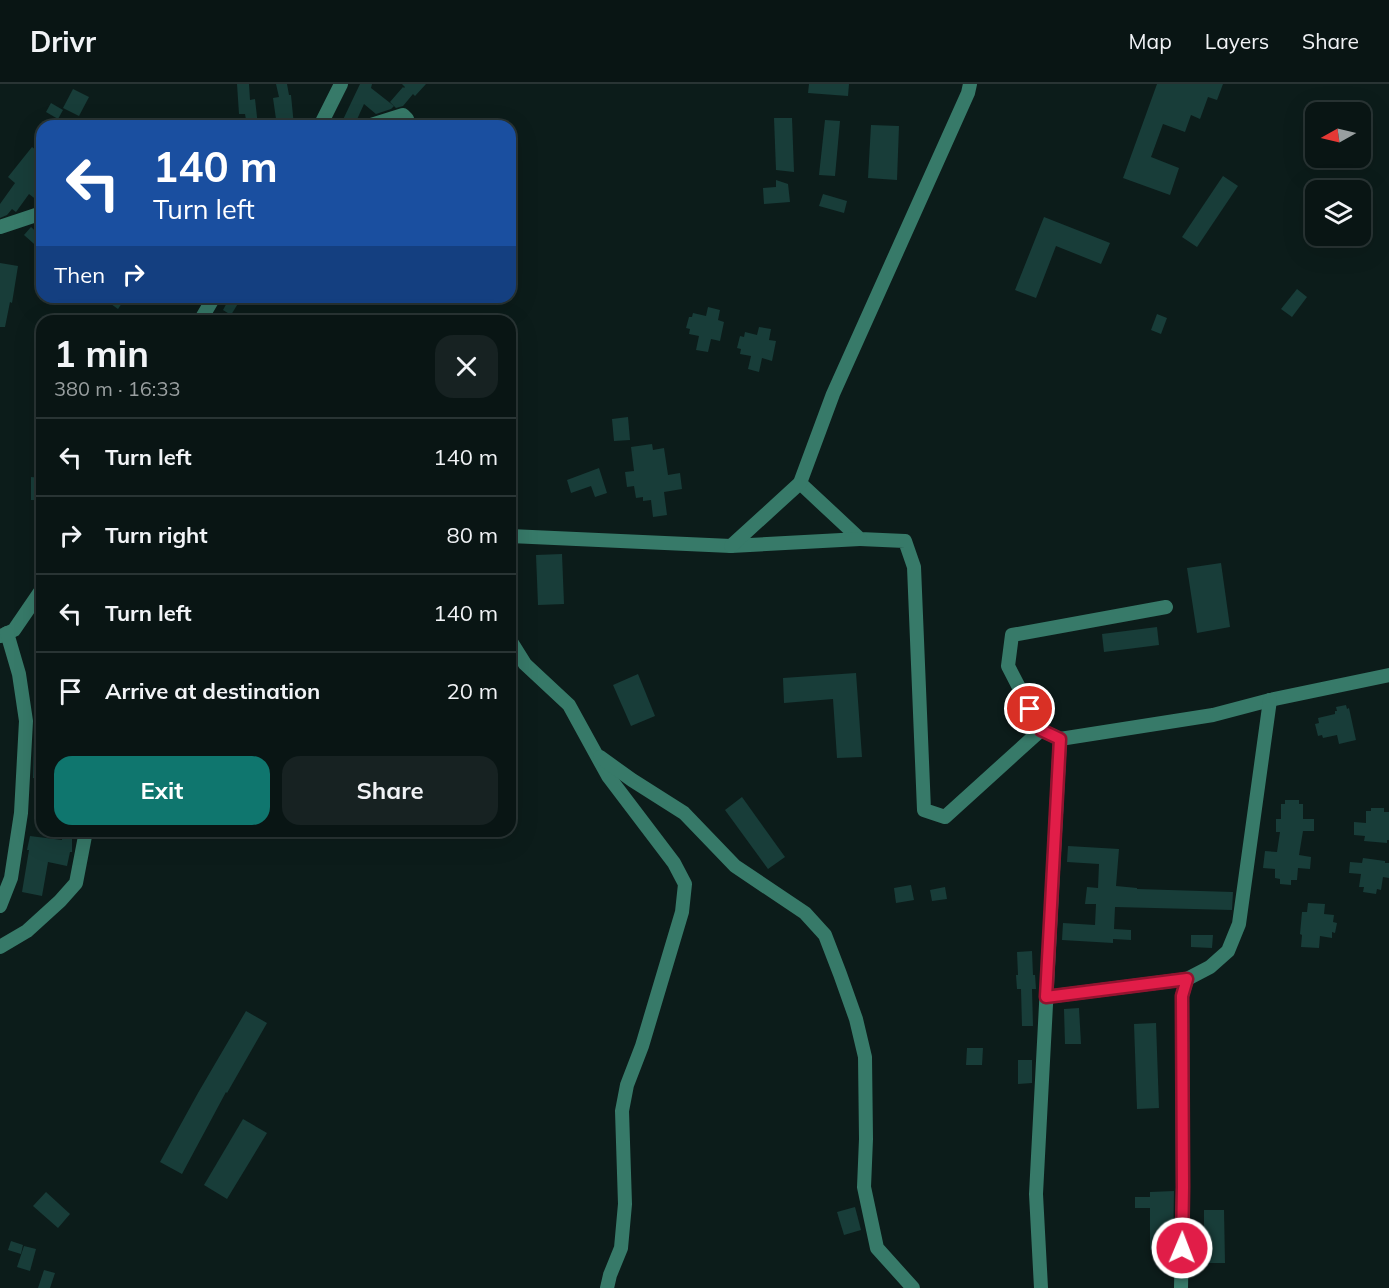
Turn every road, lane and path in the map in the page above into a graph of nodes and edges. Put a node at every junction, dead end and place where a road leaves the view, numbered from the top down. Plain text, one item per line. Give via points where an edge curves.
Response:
1 (341, 84) edge
2 (970, 84) edge
3 (323, 120) edge
4 (385, 120) edge
5 (406, 120) edge
6 (36, 215) edge
7 (0, 228) edge
8 (800, 483) junction
9 (516, 536) edge
10 (860, 539) junction
11 (731, 546) junction
12 (36, 598) edge
13 (1166, 607) dead end
14 (3, 635) edge
15 (516, 650) edge
16 (1389, 675) edge
17 (1270, 700) junction
18 (1041, 730) junction
19 (1060, 739) junction
20 (597, 755) junction
21 (85, 837) edge
22 (0, 906) edge
23 (0, 947) edge
24 (1187, 979) junction
25 (1046, 997) junction
26 (607, 1288) edge
27 (913, 1288) edge
28 (1041, 1288) edge
29 (1181, 1288) edge

1 - 3 street
2 - 8 street via 833,394
4 - 5 street via 400,115
6 - 7 street
8 - 10 street
8 - 11 street
9 - 11 street
10 - 11 street
10 - 18 street via 906,541 914,567 924,810 945,817
12 - 14 street via 14,630
13 - 18 street via 1012,635 1008,666
14 - 22 street via 19,674 26,721 21,813 11,878
15 - 20 street via 525,664 569,705
16 - 17 street
17 - 19 street via 1213,715
17 - 24 street via 1239,924 1228,951 1210,967
18 - 19 street
19 - 25 street
20 - 26 street via 685,884 682,912 627,1085 622,1111 625,1204 621,1248
20 - 27 street via 684,813 735,866 805,913 825,935 856,1019 865,1057 864,1187 877,1248
21 - 23 street via 76,883 27,931
24 - 25 street
24 - 29 street via 1182,996
25 - 28 street via 1036,1194

